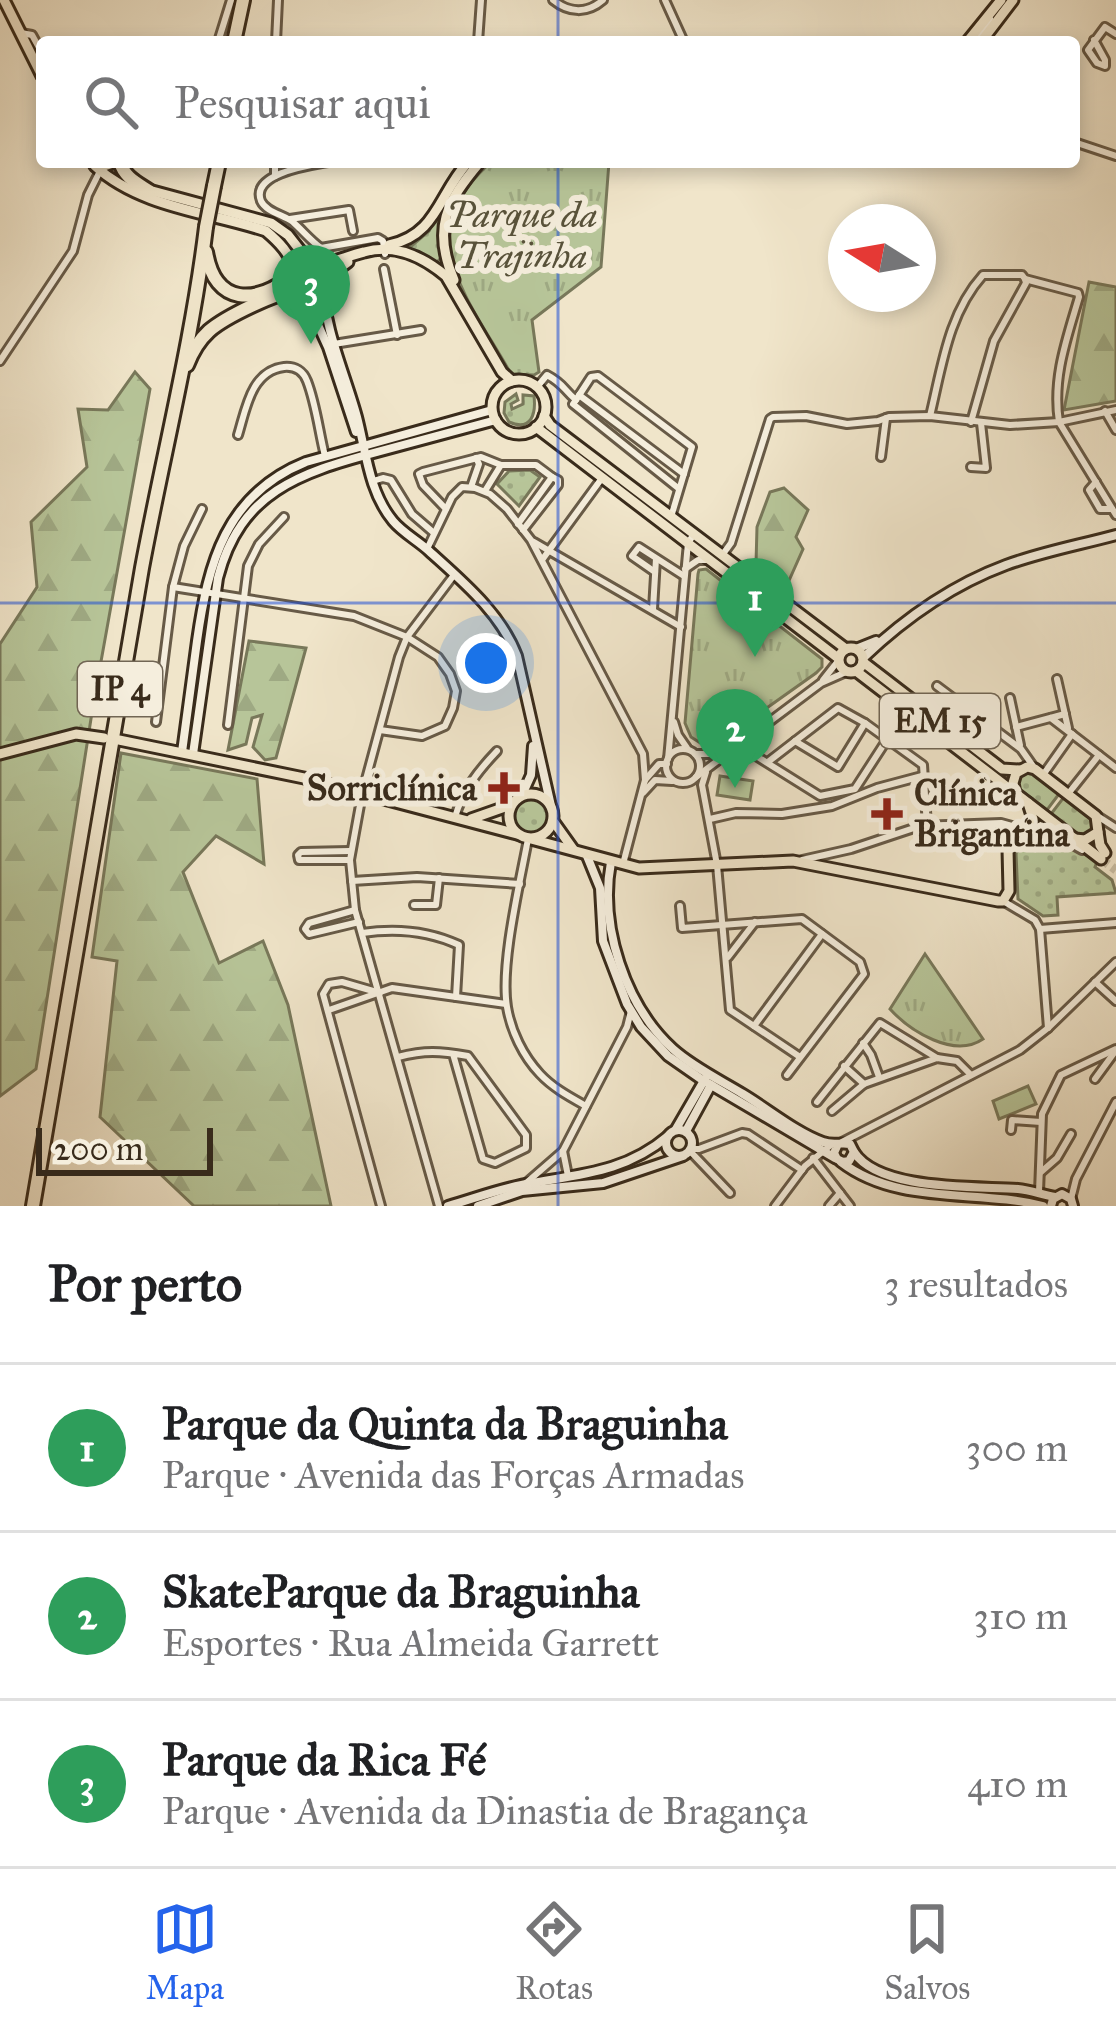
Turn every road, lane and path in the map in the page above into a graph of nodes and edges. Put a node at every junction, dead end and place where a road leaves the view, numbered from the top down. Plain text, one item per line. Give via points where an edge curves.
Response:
1 (4, 0) edge
2 (230, 0) edge
3 (247, 0) edge
4 (278, 0) edge
5 (482, 0) edge
6 (553, 0) edge
7 (603, 0) edge
8 (665, 0) edge
9 (1001, 0) edge
10 (1013, 0) edge
11 (21, 33) junction
12 (1116, 34) edge
13 (220, 36) edge
14 (236, 36) edge
15 (277, 36) edge
16 (479, 36) edge
17 (681, 36) edge
18 (978, 36) edge
19 (980, 36) edge
20 (1094, 40) dead end
21 (36, 42) edge
22 (36, 67) edge
23 (1080, 144) edge
24 (1116, 156) edge
25 (100, 168) edge
26 (105, 168) edge
27 (106, 168) edge
28 (124, 168) edge
29 (212, 168) edge
30 (275, 168) edge
31 (305, 168) edge
32 (461, 168) edge
33 (465, 168) edge
34 (475, 168) edge
35 (275, 176) junction
36 (149, 191) junction
37 (305, 217) junction
38 (290, 219) junction
39 (443, 221) junction
40 (203, 231) junction
41 (301, 231) junction
42 (353, 231) dead end
43 (410, 239) junction
44 (385, 251) junction
45 (444, 254) junction
46 (408, 255) junction
47 (313, 264) junction
48 (432, 268) junction
49 (384, 269) dead end
50 (294, 273) junction
51 (1025, 278) junction
52 (323, 282) junction
53 (301, 291) junction
54 (458, 296) junction
55 (310, 306) junction
56 (330, 328) junction
57 (421, 330) dead end
58 (397, 334) junction
59 (334, 344) junction
60 (0, 361) edge
61 (512, 381) junction
62 (179, 382) junction
63 (537, 387) junction
64 (500, 388) junction
65 (578, 398) junction
66 (1116, 410) edge
67 (1105, 411) junction
68 (494, 415) junction
69 (544, 416) junction
70 (930, 416) junction
71 (886, 418) junction
72 (976, 422) junction
73 (1059, 422) junction
74 (536, 427) junction
75 (1116, 430) edge
76 (238, 435) dead end
77 (362, 445) junction
78 (364, 456) junction
79 (880, 457) dead end
80 (476, 458) junction
81 (327, 460) junction
82 (162, 461) junction
83 (501, 465) junction
84 (971, 467) dead end
85 (683, 474) junction
86 (602, 478) junction
87 (373, 481) junction
88 (471, 487) junction
89 (679, 489) junction
90 (485, 491) junction
91 (202, 509) dead end
92 (446, 509) junction
93 (1114, 512) edge
94 (671, 517) junction
95 (284, 518) dead end
96 (521, 527) junction
97 (434, 533) junction
98 (1116, 536) edge
99 (691, 538) junction
100 (531, 540) junction
101 (427, 549) junction
102 (549, 550) junction
103 (718, 556) junction
104 (656, 559) junction
105 (542, 560) junction
106 (655, 572) junction
107 (685, 572) junction
108 (454, 575) junction
109 (173, 587) junction
110 (210, 592) junction
111 (243, 598) junction
112 (652, 610) junction
113 (681, 627) junction
114 (407, 638) junction
115 (851, 660) junction
116 (1057, 680) dead end
117 (821, 683) junction
118 (937, 686) dead end
119 (1010, 698) dead end
120 (1065, 715) junction
121 (672, 718) junction
122 (1051, 718) junction
123 (156, 722) dead end
124 (865, 722) junction
125 (228, 725) dead end
126 (1016, 727) junction
127 (380, 730) junction
128 (533, 732) junction
129 (1071, 733) junction
130 (104, 737) dead end
131 (888, 738) junction
132 (119, 740) dead end
133 (796, 741) junction
134 (737, 744) junction
135 (1021, 749) junction
136 (497, 751) dead end
137 (692, 752) junction
138 (188, 753) junction
139 (0, 754) edge
140 (1099, 755) junction
141 (643, 758) junction
142 (665, 762) junction
143 (768, 762) junction
144 (1116, 768) edge
145 (1020, 770) junction
146 (706, 772) junction
147 (1039, 772) junction
148 (647, 776) junction
149 (923, 776) junction
150 (696, 777) junction
151 (661, 780) junction
152 (680, 782) junction
153 (1015, 793) junction
154 (362, 794) junction
155 (1068, 794) junction
156 (522, 795) junction
157 (642, 796) junction
158 (1028, 803) junction
159 (511, 806) junction
160 (550, 806) junction
161 (710, 816) junction
162 (1096, 816) junction
163 (454, 817) junction
164 (467, 820) junction
165 (553, 821) junction
166 (1005, 825) junction
167 (927, 826) junction
168 (1030, 826) junction
169 (1116, 828) edge
170 (1042, 831) junction
171 (1098, 832) junction
172 (1070, 836) junction
173 (525, 837) junction
174 (1022, 837) junction
175 (1008, 849) junction
176 (582, 854) junction
177 (836, 854) junction
178 (351, 856) junction
179 (1103, 856) junction
180 (793, 861) junction
181 (617, 863) junction
182 (717, 865) junction
183 (838, 870) junction
184 (439, 878) junction
185 (352, 880) junction
186 (520, 884) junction
187 (1006, 896) junction
188 (414, 905) dead end
189 (680, 906) dead end
190 (356, 910) junction
191 (359, 922) junction
192 (755, 922) junction
193 (1116, 923) edge
194 (722, 925) junction
195 (1040, 929) junction
196 (362, 933) junction
197 (822, 934) junction
198 (726, 960) junction
199 (1116, 962) edge
200 (1094, 982) junction
201 (380, 993) junction
202 (455, 997) junction
203 (1116, 1000) edge
204 (506, 1004) junction
205 (327, 1011) junction
206 (631, 1011) junction
207 (754, 1026) junction
208 (627, 1027) junction
209 (641, 1027) junction
210 (1048, 1028) junction
211 (863, 1043) junction
212 (1116, 1049) edge
213 (453, 1054) junction
214 (398, 1057) junction
215 (800, 1057) junction
216 (937, 1058) junction
217 (844, 1065) junction
218 (787, 1075) dead end
219 (971, 1075) junction
220 (878, 1077) junction
221 (1094, 1078) dead end
222 (710, 1079) junction
223 (864, 1084) junction
224 (817, 1102) dead end
225 (1116, 1102) edge
226 (586, 1106) junction
227 (832, 1111) dead end
228 (1041, 1122) junction
229 (869, 1126) junction
230 (1011, 1130) dead end
231 (676, 1132) junction
232 (1071, 1134) dead end
233 (837, 1144) junction
234 (563, 1150) junction
235 (854, 1150) junction
236 (688, 1152) junction
237 (816, 1155) junction
238 (554, 1160) junction
239 (838, 1160) junction
240 (802, 1170) junction
241 (1041, 1172) junction
242 (568, 1178) junction
243 (1076, 1179) junction
244 (524, 1184) junction
245 (542, 1185) junction
246 (556, 1187) junction
247 (730, 1192) dead end
248 (840, 1193) junction
249 (1039, 1194) junction
250 (1052, 1201) edge
251 (987, 1202) edge
252 (1011, 1203) edge
253 (1073, 1204) edge
254 (482, 1205) edge
255 (33, 1206) edge
256 (381, 1206) edge
257 (443, 1206) edge
258 (775, 1206) edge
259 (830, 1206) edge
260 (850, 1206) edge

1 - 11 main road
2 - 13 street
3 - 14 highway
4 - 15 street
5 - 16 street
6 - 7 street via 579,11
8 - 17 street
9 - 18 main road
10 - 19 main road
11 - 21 street
11 - 22 main road
12 - 20 street via 1105,27
23 - 24 street
25 - 60 street via 74,251
26 - 50 main road via 141,195 266,231
27 - 36 main road
28 - 36 highway
29 - 40 highway, IP 4, bridge
30 - 35 street
31 - 35 street
32 - 43 main road
33 - 39 street
34 - 39 main road
35 - 38 street via 260,198
36 - 47 main road via 271,223
37 - 38 street
37 - 41 street
37 - 42 street via 349,210
38 - 41 street
39 - 45 main road
40 - 50 highway via 213,279 231,293 271,290
40 - 62 highway, IP 4
40 - 82 highway, IP 4
41 - 44 street via 324,249 375,238
43 - 44 main road
43 - 46 main road
44 - 46 main road
44 - 47 main road
44 - 52 main road via 346,263
45 - 48 main road
45 - 54 main road
46 - 48 main road
47 - 50 main road
47 - 52 main road
48 - 54 main road
48 - 64 main road
49 - 58 street
50 - 53 main road
51 - 70 street via 978,280 952,326
51 - 72 street via 994,341
51 - 73 street via 1079,296 1058,372
52 - 53 main road via 313,293
52 - 56 street
53 - 55 street
53 - 62 highway via 210,329
54 - 61 main road
55 - 56 street
55 - 77 street
56 - 59 street
57 - 58 street
58 - 59 street
59 - 77 street
61 - 63 main road
61 - 64 main road
62 - 82 highway, IP 4
63 - 65 street via 547,375
63 - 69 main road
64 - 68 main road
65 - 85 street
65 - 85 street via 598,376 692,447
65 - 89 street via 573,404
66 - 67 street
67 - 73 street
67 - 75 street
68 - 74 main road via 514,433
68 - 77 street
68 - 78 street
69 - 74 main road
69 - 94 main road
70 - 71 street
70 - 72 street
71 - 79 street
71 - 103 street via 770,418 734,534
72 - 73 street
72 - 84 street via 986,468
73 - 93 street
74 - 86 main road
76 - 81 street via 262,377 295,368 306,376
77 - 78 street
77 - 81 street
78 - 81 street
78 - 87 street
80 - 83 street
80 - 88 street
80 - 92 street via 419,474
81 - 110 street via 247,516
82 - 255 highway, IP 4
83 - 90 street
83 - 96 street via 536,464 558,480
85 - 89 street
86 - 99 main road
86 - 102 street
87 - 97 street via 391,481
87 - 101 street via 393,521
88 - 90 street
88 - 92 street via 456,490
89 - 94 street
90 - 96 street
91 - 109 street
92 - 97 street
94 - 99 main road
95 - 111 street via 248,566
96 - 100 street
97 - 101 street
98 - 115 street via 976,578
99 - 103 main road
99 - 107 street
100 - 102 street
100 - 105 street
101 - 108 street
102 - 105 street
102 - 112 street
103 - 107 street
103 - 115 main road, EM 15
104 - 106 street
104 - 106 street via 638,547 632,556
104 - 107 street
105 - 141 street
106 - 112 street
107 - 113 street
108 - 114 street
108 - 128 street via 511,638
109 - 110 street
109 - 123 street
110 - 111 street
110 - 138 street
111 - 114 street via 354,616
111 - 125 street
112 - 113 street
113 - 121 street
114 - 127 street
114 - 127 street via 450,674 453,708 445,726 422,736
115 - 117 street
115 - 117 street
115 - 145 main road, EM 15 via 1002,770
115 - 153 main road, EM 15
116 - 120 street
117 - 134 street
118 - 135 street
119 - 126 street
120 - 122 street
120 - 129 street
121 - 137 street
121 - 142 street
122 - 126 street
122 - 129 street
124 - 131 street
124 - 133 street via 838,708
124 - 133 street via 838,767
126 - 135 street
127 - 154 street
128 - 156 street
128 - 160 street
129 - 140 street
129 - 147 street
130 - 139 main road via 76,734
131 - 143 street via 855,789 820,796
131 - 149 street via 922,765
132 - 138 main road
133 - 143 street
134 - 137 street via 717,754
134 - 143 street
134 - 146 street
135 - 147 street
136 - 163 street
137 - 142 street
137 - 150 street
138 - 154 main road
140 - 144 street
140 - 155 street
141 - 142 street
141 - 148 street
142 - 148 street
142 - 152 street
145 - 147 main road, EM 15
145 - 153 main road, EM 15
146 - 150 street
146 - 161 street
147 - 155 main road, EM 15
148 - 151 street
148 - 157 street
149 - 161 street via 832,806
149 - 167 street
150 - 152 street
151 - 152 street
151 - 157 street
152 - 161 street
153 - 158 main road, EM 15
154 - 163 main road
154 - 178 street
155 - 162 main road, EM 15
156 - 159 main road
156 - 160 main road
157 - 181 street
158 - 168 main road
158 - 172 main road, EM 15
159 - 164 main road
159 - 173 main road via 509,824
160 - 165 main road
161 - 182 street
162 - 169 street
162 - 171 main road
163 - 164 main road
164 - 173 main road
165 - 173 main road via 544,834
165 - 176 main road
166 - 167 street
166 - 168 street
166 - 174 street
166 - 175 street
167 - 177 street
168 - 174 main road
170 - 172 main road
170 - 174 main road
170 - 179 street
171 - 172 main road via 1085,840
171 - 179 main road
172 - 179 main road, EM 15
173 - 176 main road
173 - 186 street
174 - 175 main road
175 - 187 main road
176 - 181 main road
176 - 206 street via 600,888 603,940
177 - 180 street
177 - 183 street
178 - 178 street via 299,860 298,855 301,852
178 - 185 street
180 - 182 main road
180 - 183 main road
181 - 182 main road
181 - 222 street via 608,877 625,980 674,1050
182 - 194 street
183 - 187 main road via 991,901
184 - 185 street
184 - 186 street
184 - 188 street via 436,905
185 - 190 street
186 - 204 street
187 - 195 street
189 - 194 street via 682,928
190 - 191 street
190 - 191 street via 304,929
191 - 196 street
192 - 194 street
192 - 197 street via 802,920
192 - 198 street
193 - 195 street
194 - 198 street
195 - 210 street
196 - 201 street
196 - 202 street via 388,929 459,945
197 - 207 street
197 - 215 street via 864,974
198 - 207 street via 730,1010
199 - 200 street
200 - 203 street
200 - 210 street
201 - 202 street
201 - 205 street
201 - 205 street via 329,984
201 - 214 street
202 - 204 street
204 - 226 street via 541,1075
205 - 256 street
206 - 208 street
206 - 209 street
207 - 215 street
208 - 209 street
208 - 226 street
209 - 222 street via 668,1056
210 - 219 street
211 - 216 street via 880,1023
211 - 217 street
211 - 220 street
212 - 221 street
212 - 228 street via 1061,1076
213 - 213 street via 468,1056 526,1135 526,1148 495,1163 483,1159
213 - 214 street
214 - 257 street
215 - 218 street
216 - 219 street via 957,1061
216 - 220 street
217 - 223 street
217 - 224 street
219 - 229 street
220 - 223 street
222 - 231 street
222 - 233 street
222 - 237 street
223 - 227 street
225 - 243 street
226 - 234 street
228 - 230 street via 1012,1120
228 - 241 street
229 - 233 street
229 - 235 street
231 - 236 street via 692,1137
231 - 236 street via 668,1149
231 - 242 street via 639,1158
232 - 241 street
233 - 235 street
233 - 237 street
233 - 239 street
234 - 238 street
234 - 242 street
235 - 239 street
235 - 249 street via 865,1165 906,1180
236 - 240 street via 742,1133
236 - 246 street via 603,1183
236 - 247 street
237 - 239 street
237 - 240 street
237 - 248 street
238 - 244 street
238 - 245 street
239 - 251 street via 900,1189
240 - 258 street
241 - 249 street
242 - 245 street
242 - 246 street
243 - 250 street
243 - 253 street
244 - 245 street
244 - 257 street
245 - 246 street
245 - 254 street
248 - 259 street
248 - 260 street
249 - 250 street
250 - 252 street
250 - 253 street via 1065,1195
251 - 252 street

